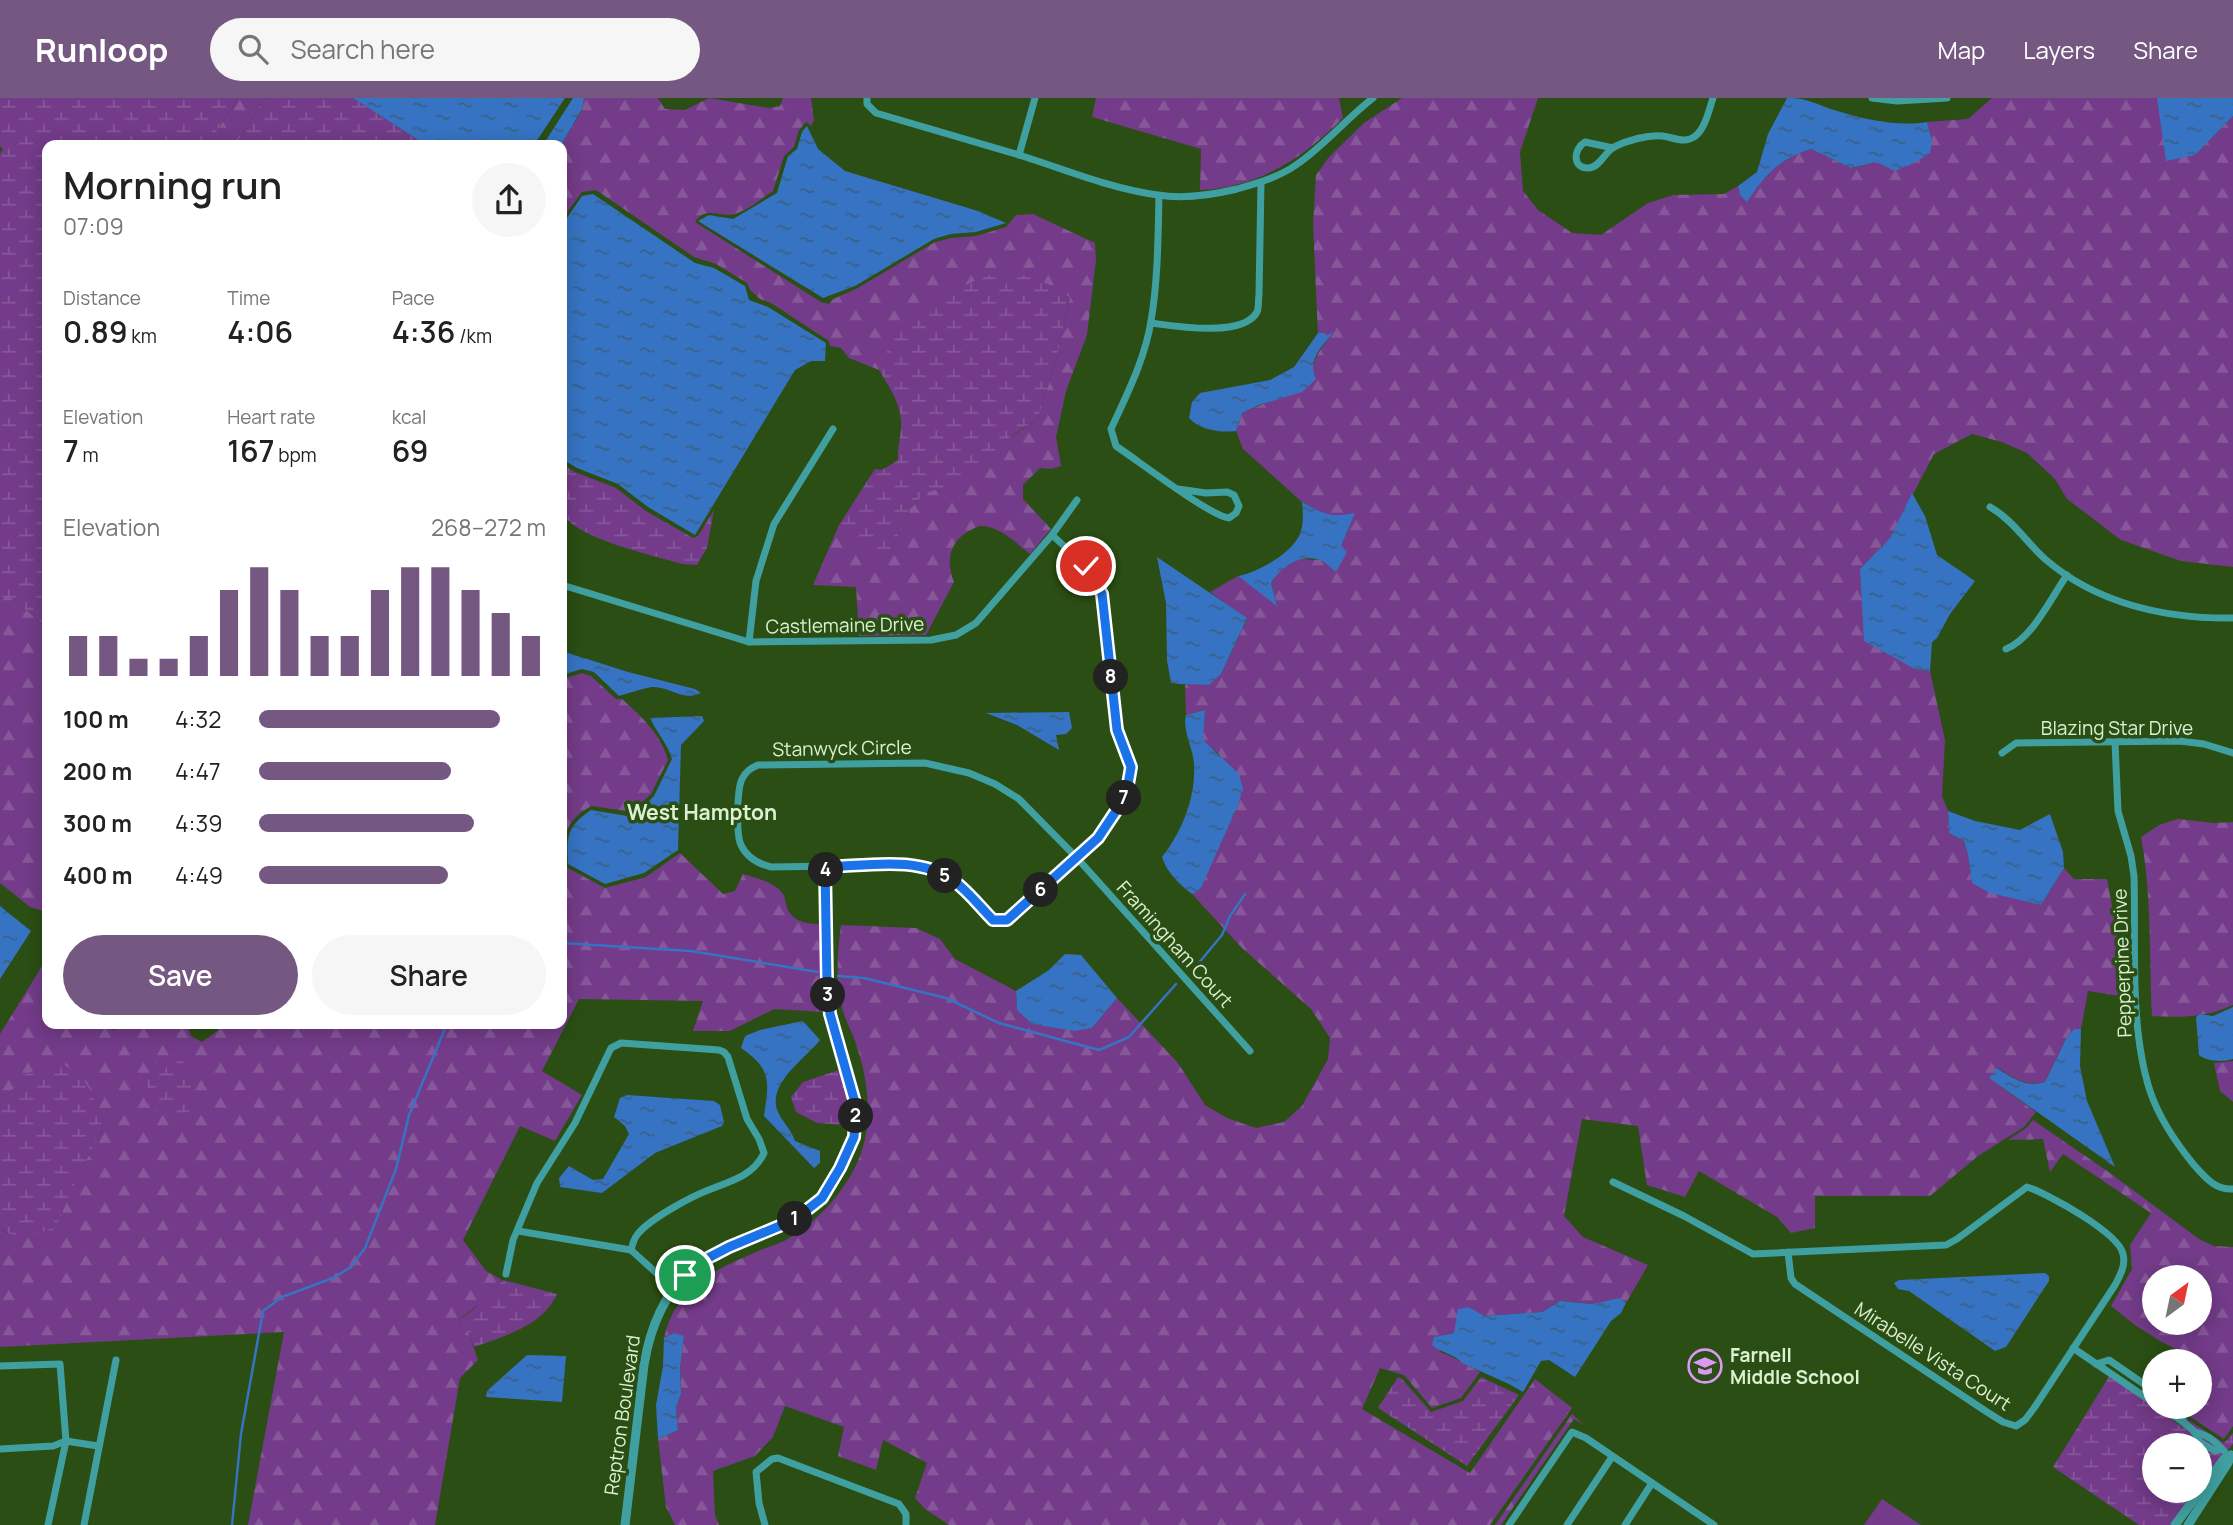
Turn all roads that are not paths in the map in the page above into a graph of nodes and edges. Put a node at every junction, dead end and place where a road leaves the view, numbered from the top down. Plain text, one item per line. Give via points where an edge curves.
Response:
1 (866, 98) edge
2 (1035, 98) edge
3 (1373, 98) edge
4 (1713, 98) edge
5 (1872, 98) edge
6 (1947, 98) edge
7 (1613, 148) junction
8 (1019, 155) junction
9 (1261, 183) junction
10 (1159, 195) junction
11 (1151, 323) junction
12 (833, 429) dead end
13 (1178, 489) junction
14 (1077, 500) dead end
15 (1990, 507) dead end
16 (1052, 535) junction
17 (2067, 575) junction
18 (567, 587) edge
19 (2233, 618) edge
20 (749, 642) junction
21 (2006, 649) dead end
22 (2115, 742) junction
23 (2002, 753) dead end
24 (2233, 753) edge
25 (1077, 858) junction
26 (825, 867) junction
27 (1250, 1051) dead end
28 (1613, 1182) dead end
29 (2233, 1189) edge
30 (518, 1231) junction
31 (631, 1250) junction
32 (1788, 1252) junction
33 (506, 1274) dead end
34 (674, 1290) junction
35 (2073, 1348) junction
36 (116, 1360) dead end
37 (2096, 1364) junction
38 (0, 1366) edge
39 (2142, 1383) edge
40 (2142, 1395) edge
41 (2179, 1419) edge
42 (2183, 1422) joint
43 (66, 1441) junction
44 (98, 1446) junction
45 (0, 1449) edge
46 (2232, 1453) edge
47 (1612, 1457) junction
48 (1652, 1483) junction
49 (1627, 1524) edge
50 (48, 1525) edge
51 (84, 1525) edge
52 (625, 1525) edge
53 (765, 1525) edge
54 (906, 1525) edge
55 (1508, 1525) edge
56 (1567, 1525) edge
57 (1714, 1525) edge
58 (2175, 1525) edge
59 (2188, 1525) edge

1 - 8 street via 876,113
2 - 8 street
3 - 9 street via 1295,166
4 - 7 street via 1695,137 1686,141 1642,138
5 - 6 street
7 - 7 street via 1594,166 1587,168 1576,160 1575,152 1585,142
8 - 10 street
9 - 10 street via 1214,194
9 - 11 street via 1257,312 1246,321 1198,329
10 - 11 street
11 - 13 street via 1141,360 1111,429 1112,438 1116,446
12 - 20 street via 774,524 756,581
13 - 13 street via 1227,492 1239,506 1229,518 1223,517
14 - 16 street, Castlemaine Drive
15 - 17 street via 2005,515
16 - 20 street, Castlemaine Drive via 976,623 956,635 930,640
16 - 25 street, Stanwyck Circle via 1086,566 1102,594 1117,730 1131,767 1126,796 1098,838
17 - 19 street via 2100,594 2137,607
17 - 21 street via 2027,634
18 - 20 street, Castlemaine Drive
22 - 23 street, Blazing Star Drive via 2016,743
22 - 24 street, Blazing Star Drive via 2180,741
22 - 29 street, Pepperpine Drive via 2118,811 2134,876 2138,1032 2150,1092 2186,1155 2213,1184
25 - 26 street, Stanwyck Circle via 1007,920 993,920 954,881 929,869 900,864
25 - 26 street, Stanwyck Circle via 1018,799 969,773 925,763 758,765 749,769 741,780 741,846 759,864 771,867
25 - 27 street, Framingham Court
26 - 34 street, Reptron Boulevard via 830,1014 856,1106 854,1137 822,1198 794,1220 706,1259
28 - 32 street, Mirabelle Vista Court via 1753,1254
30 - 31 street
30 - 31 street via 537,1183 616,1044 724,1052 747,1119 763,1147 761,1159 743,1177 670,1209 636,1235
30 - 33 street
31 - 34 street
32 - 35 street, Mirabelle Vista Court via 1795,1284 2003,1422 2016,1426 2025,1420
32 - 35 street, Mirabelle Vista Court via 1946,1245 2027,1186 2090,1222 2123,1252 2119,1278
34 - 52 street, Reptron Boulevard via 656,1316 648,1339
35 - 37 street
36 - 44 street
37 - 39 street via 2109,1360
37 - 40 street
38 - 43 street via 60,1364
41 - 42 street
42 - 46 street via 2200,1442 2215,1451
43 - 44 street
43 - 45 street
43 - 50 street
44 - 51 street
46 - 58 street
46 - 59 street
47 - 48 street
47 - 55 street via 1579,1434 1569,1434
47 - 56 street
48 - 49 street
48 - 57 street
53 - 54 street via 756,1472 778,1458 899,1504

